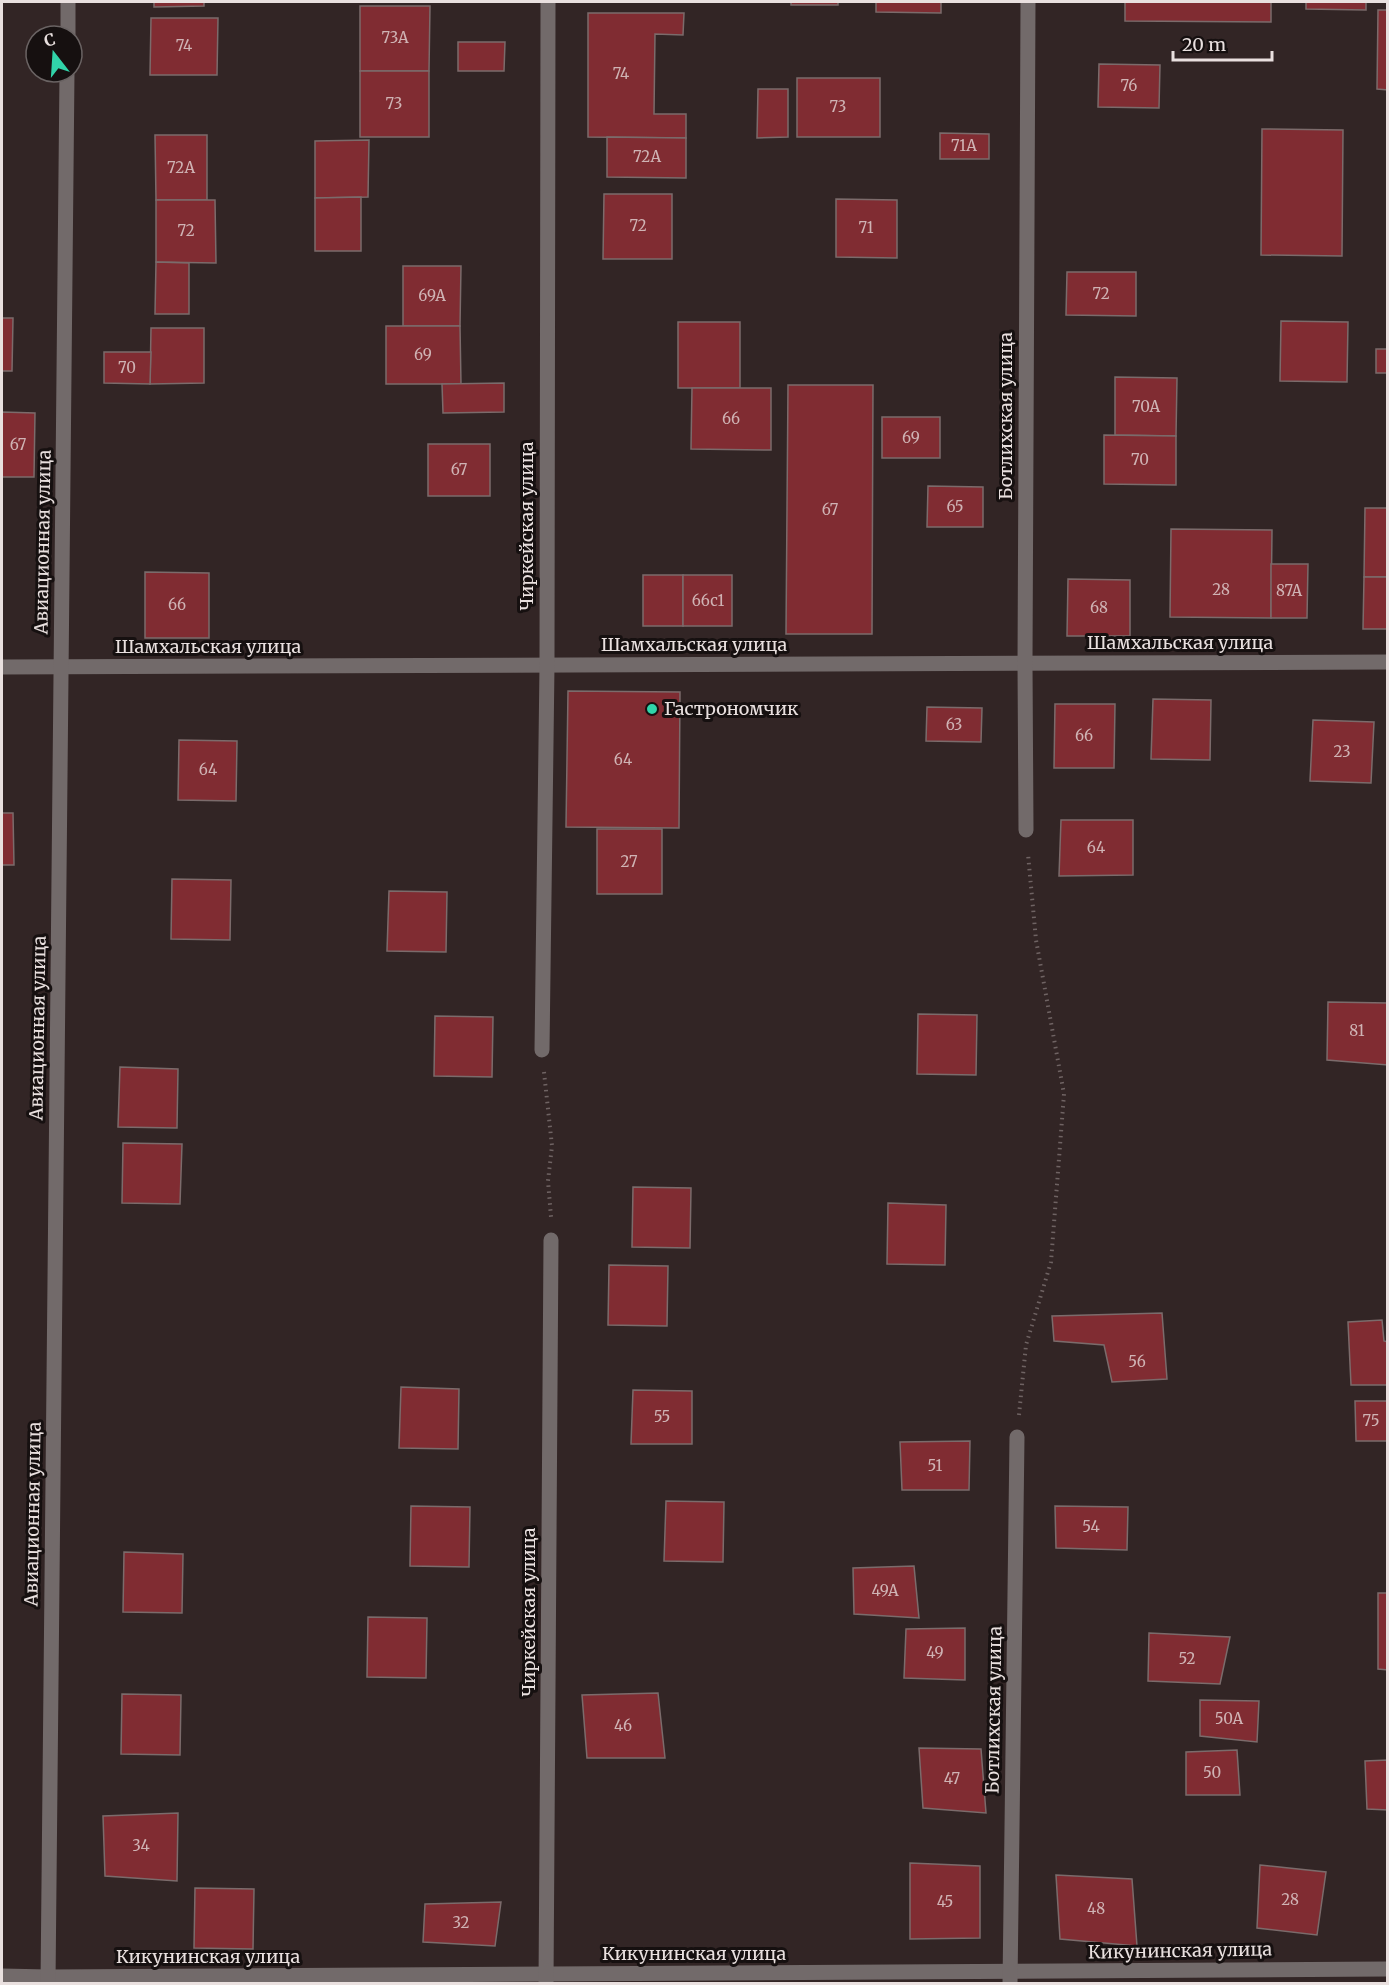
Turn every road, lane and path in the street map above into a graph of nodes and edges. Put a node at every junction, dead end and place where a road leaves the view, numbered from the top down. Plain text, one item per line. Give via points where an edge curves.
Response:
1 (68, 2) edge
2 (548, 2) edge
3 (1028, 2) edge
4 (68, 24) edge
5 (67, 84) edge
6 (1388, 662) edge
7 (1025, 663) junction
8 (61, 666) junction
9 (547, 666) junction
10 (2, 667) edge
11 (1026, 830) joint
12 (542, 1050) joint
13 (551, 1240) joint
14 (1017, 1437) joint
15 (1388, 1969) edge
16 (2, 1976) edge
17 (1010, 1978) edge
18 (546, 1979) edge
19 (48, 1980) edge

1 - 4 street
2 - 9 street, Чиркейская улица
3 - 7 street, Ботлихская улица
5 - 8 street, Авиационная улица
6 - 7 street, Шамхальская улица
7 - 9 street, Шамхальская улица
7 - 11 street, Ботлихская улица
8 - 9 street, Шамхальская улица
8 - 10 street, Шамхальская улица
8 - 19 street, Авиационная улица
9 - 12 street, Чиркейская улица
11 - 14 path via 1036,940 1064,1094 1052,1262 1026,1346
12 - 13 path via 552,1146 548,1181
13 - 18 street, Чиркейская улица
14 - 17 street, Ботлихская улица
15 - 17 street, Кикунинская улица
16 - 19 street, Кикунинская улица
17 - 18 street, Кикунинская улица
18 - 19 street, Кикунинская улица

